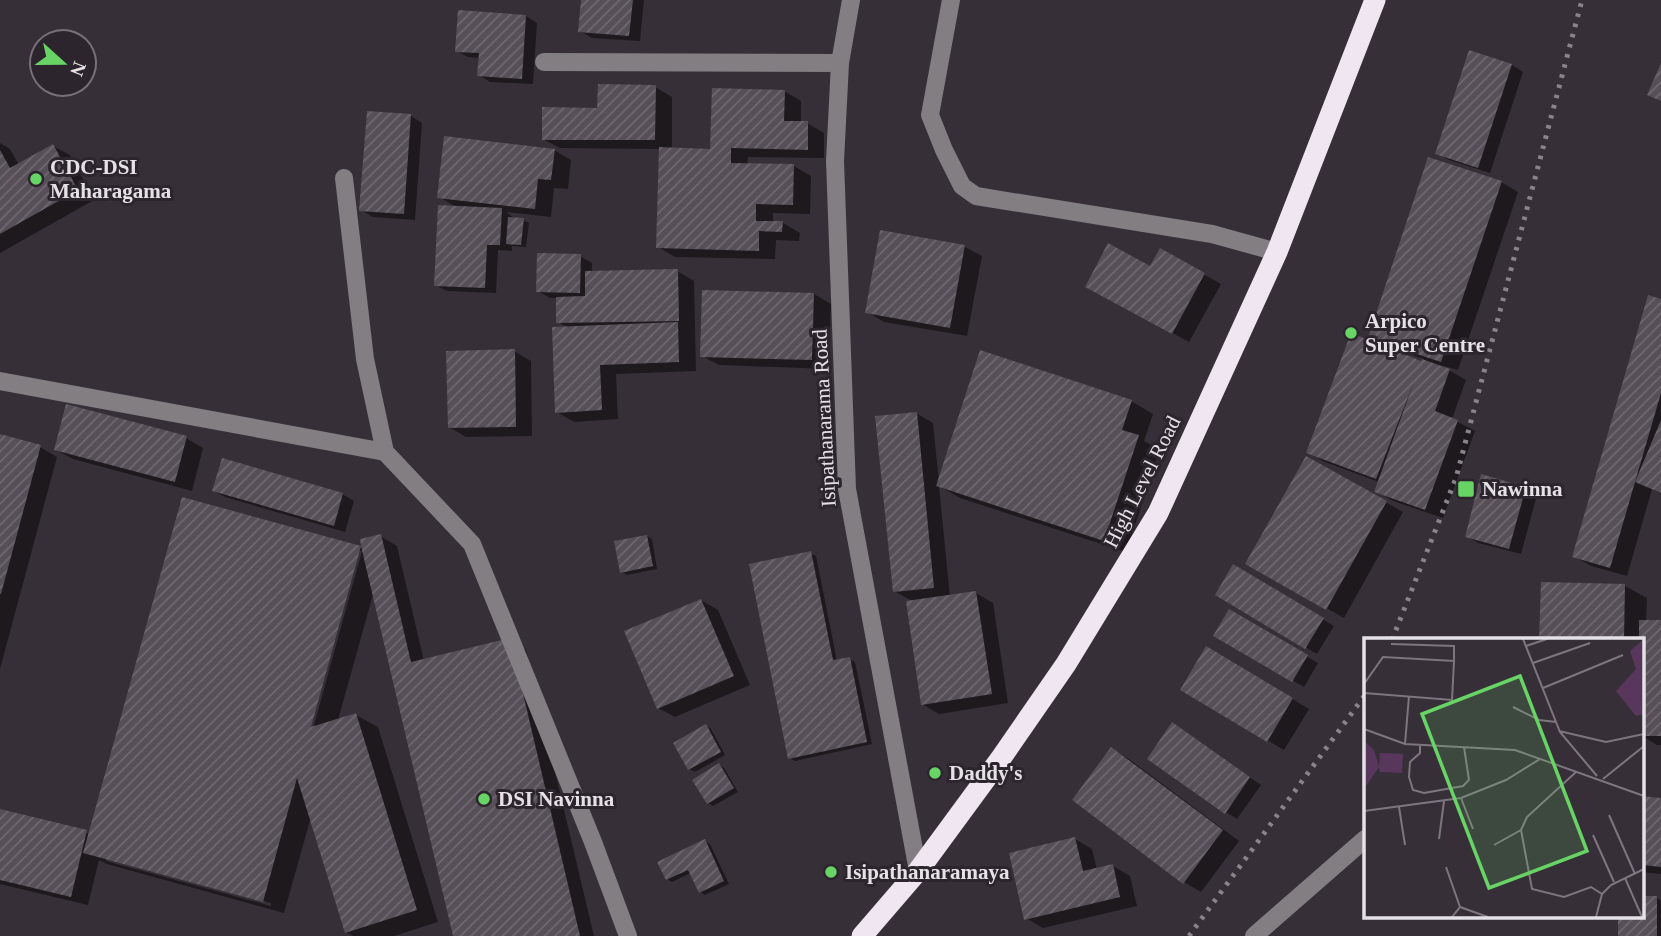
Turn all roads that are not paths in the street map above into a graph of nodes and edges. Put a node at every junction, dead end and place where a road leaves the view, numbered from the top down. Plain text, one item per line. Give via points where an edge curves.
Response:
1 (850, 0) edge
2 (951, 0) edge
3 (1375, 0) edge
4 (544, 62) dead end
5 (840, 63) junction
6 (344, 178) dead end
7 (1277, 252) junction
8 (0, 380) edge
9 (385, 452) junction
10 (1364, 840) edge
11 (918, 870) junction
12 (628, 936) edge
13 (862, 936) edge
14 (1254, 936) edge

1 - 5 street, Isipathanarama Road
2 - 7 street via 930,115 962,186 976,196 1212,234
3 - 7 highway, High Level Road
4 - 5 street
5 - 11 street, Isipathanarama Road via 835,161 847,489
6 - 9 street via 365,359
7 - 11 highway, High Level Road via 1158,513 1066,664
8 - 9 street
9 - 12 street via 472,544
10 - 14 street
11 - 13 highway, High Level Road

